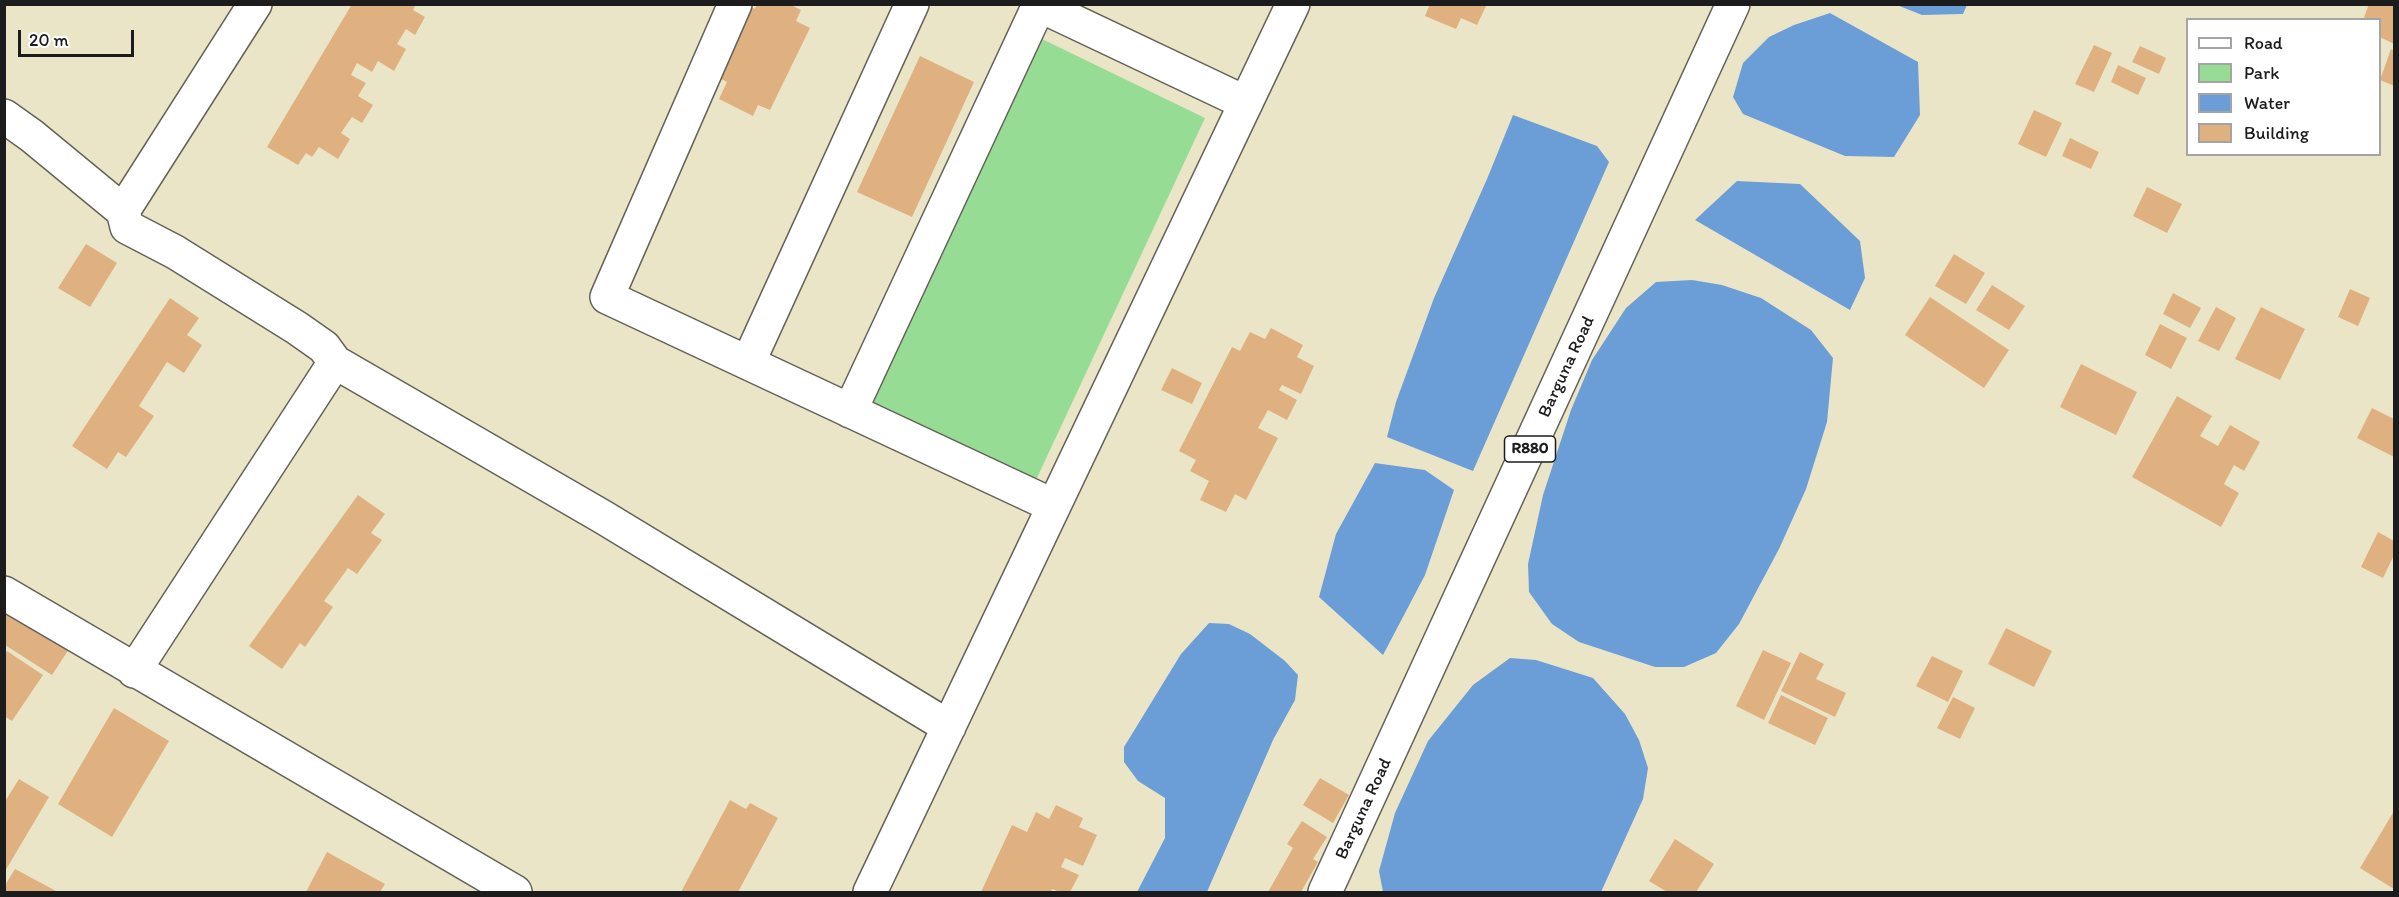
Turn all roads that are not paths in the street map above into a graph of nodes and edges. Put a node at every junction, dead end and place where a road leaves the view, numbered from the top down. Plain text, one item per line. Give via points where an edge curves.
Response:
1 (255, 4) edge
2 (735, 4) edge
3 (912, 4) edge
4 (1293, 4) edge
5 (1733, 4) edge
6 (1038, 5) edge
7 (1246, 103) junction
8 (4, 116) edge
9 (123, 211) junction
10 (335, 362) junction
11 (748, 363) junction
12 (850, 411) junction
13 (1054, 506) junction
14 (4, 593) edge
15 (134, 671) junction
16 (949, 726) junction
17 (515, 892) edge
18 (870, 892) edge
19 (1324, 892) edge

1 - 9 street
2 - 11 street via 607,297
3 - 11 street
4 - 7 street
5 - 19 street, Barguna Road / R880
6 - 7 street
6 - 12 street
7 - 13 street
8 - 9 street
9 - 10 street via 127,227 175,252 297,328 324,347
10 - 15 street
10 - 16 street via 603,517
11 - 12 street
12 - 13 street
13 - 16 street
14 - 15 street
15 - 17 street
16 - 18 street

